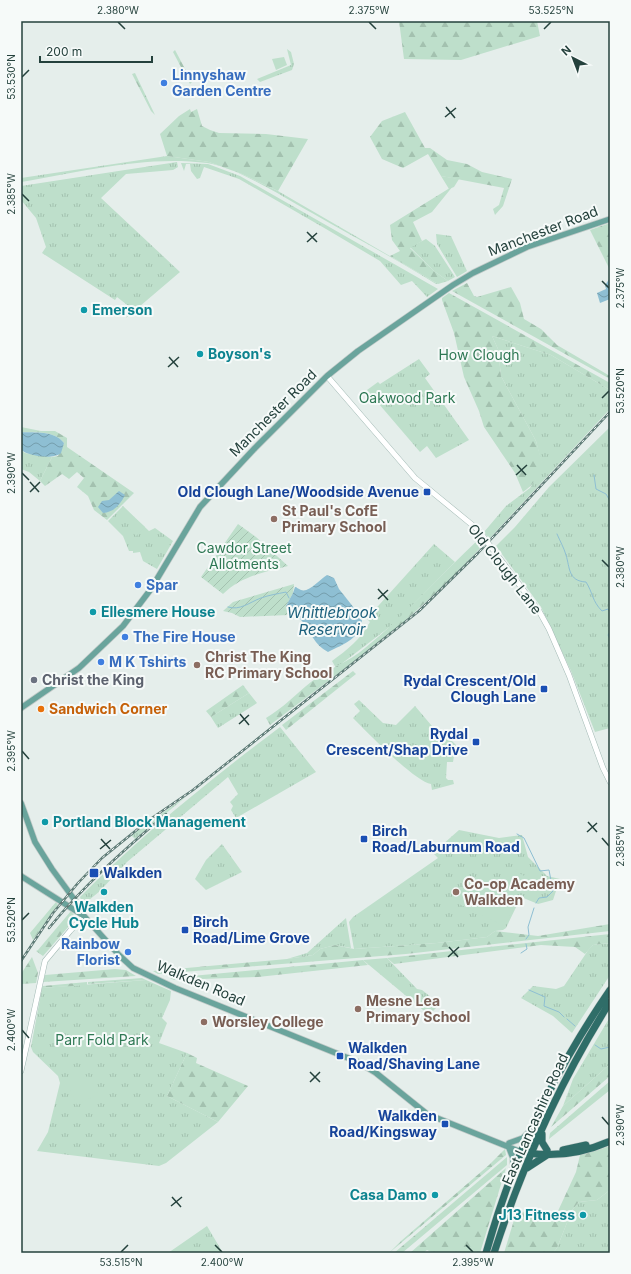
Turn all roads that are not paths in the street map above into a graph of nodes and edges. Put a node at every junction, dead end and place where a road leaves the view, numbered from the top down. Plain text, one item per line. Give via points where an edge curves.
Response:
1 (610, 219) edge
2 (327, 376) junction
3 (21, 708) edge
4 (610, 782) edge
5 (21, 803) edge
6 (21, 876) edge
7 (73, 899) junction
8 (67, 906) junction
9 (84, 916) junction
10 (610, 990) edge
11 (610, 1002) edge
12 (587, 1039) junction
13 (21, 1071) edge
14 (544, 1124) junction
15 (532, 1129) junction
16 (609, 1142) edge
17 (509, 1145) junction
18 (528, 1151) junction
19 (547, 1153) junction
20 (526, 1169) junction
21 (513, 1173) junction
22 (491, 1239) junction
23 (486, 1253) edge
24 (494, 1253) edge

1 - 2 main road, Manchester Road via 518,251 486,266 452,286 358,351
2 - 3 main road, Manchester Road via 204,502 183,532 151,589 123,626 79,668
2 - 4 street, Old Clough Lane, bridge via 415,478 482,535 539,611 572,682
5 - 7 main road, Walkden Road via 35,842
6 - 8 main road
7 - 8 main road
7 - 9 main road, Walkden Road
8 - 9 main road
9 - 13 street via 46,958
9 - 17 main road, Walkden Road via 119,955 140,972 358,1062 376,1073 427,1114
10 - 15 highway, East Lancashire Road via 560,1070
11 - 12 highway, East Lancashire Road
12 - 14 highway, East Lancashire Road
12 - 18 highway via 566,1071
14 - 18 highway, East Lancashire Road
14 - 19 highway via 542,1142
15 - 17 main road via 523,1138
15 - 18 highway, East Lancashire Road
16 - 19 highway, Walkden Road via 575,1153
17 - 18 main road, Walkden Road
17 - 21 main road via 513,1158
18 - 19 highway, Walkden Road
18 - 20 highway, East Lancashire Road
18 - 21 highway, East Lancashire Road
18 - 22 highway via 497,1230
19 - 20 highway
20 - 24 highway, East Lancashire Road
21 - 22 highway, East Lancashire Road
22 - 23 highway, East Lancashire Road

